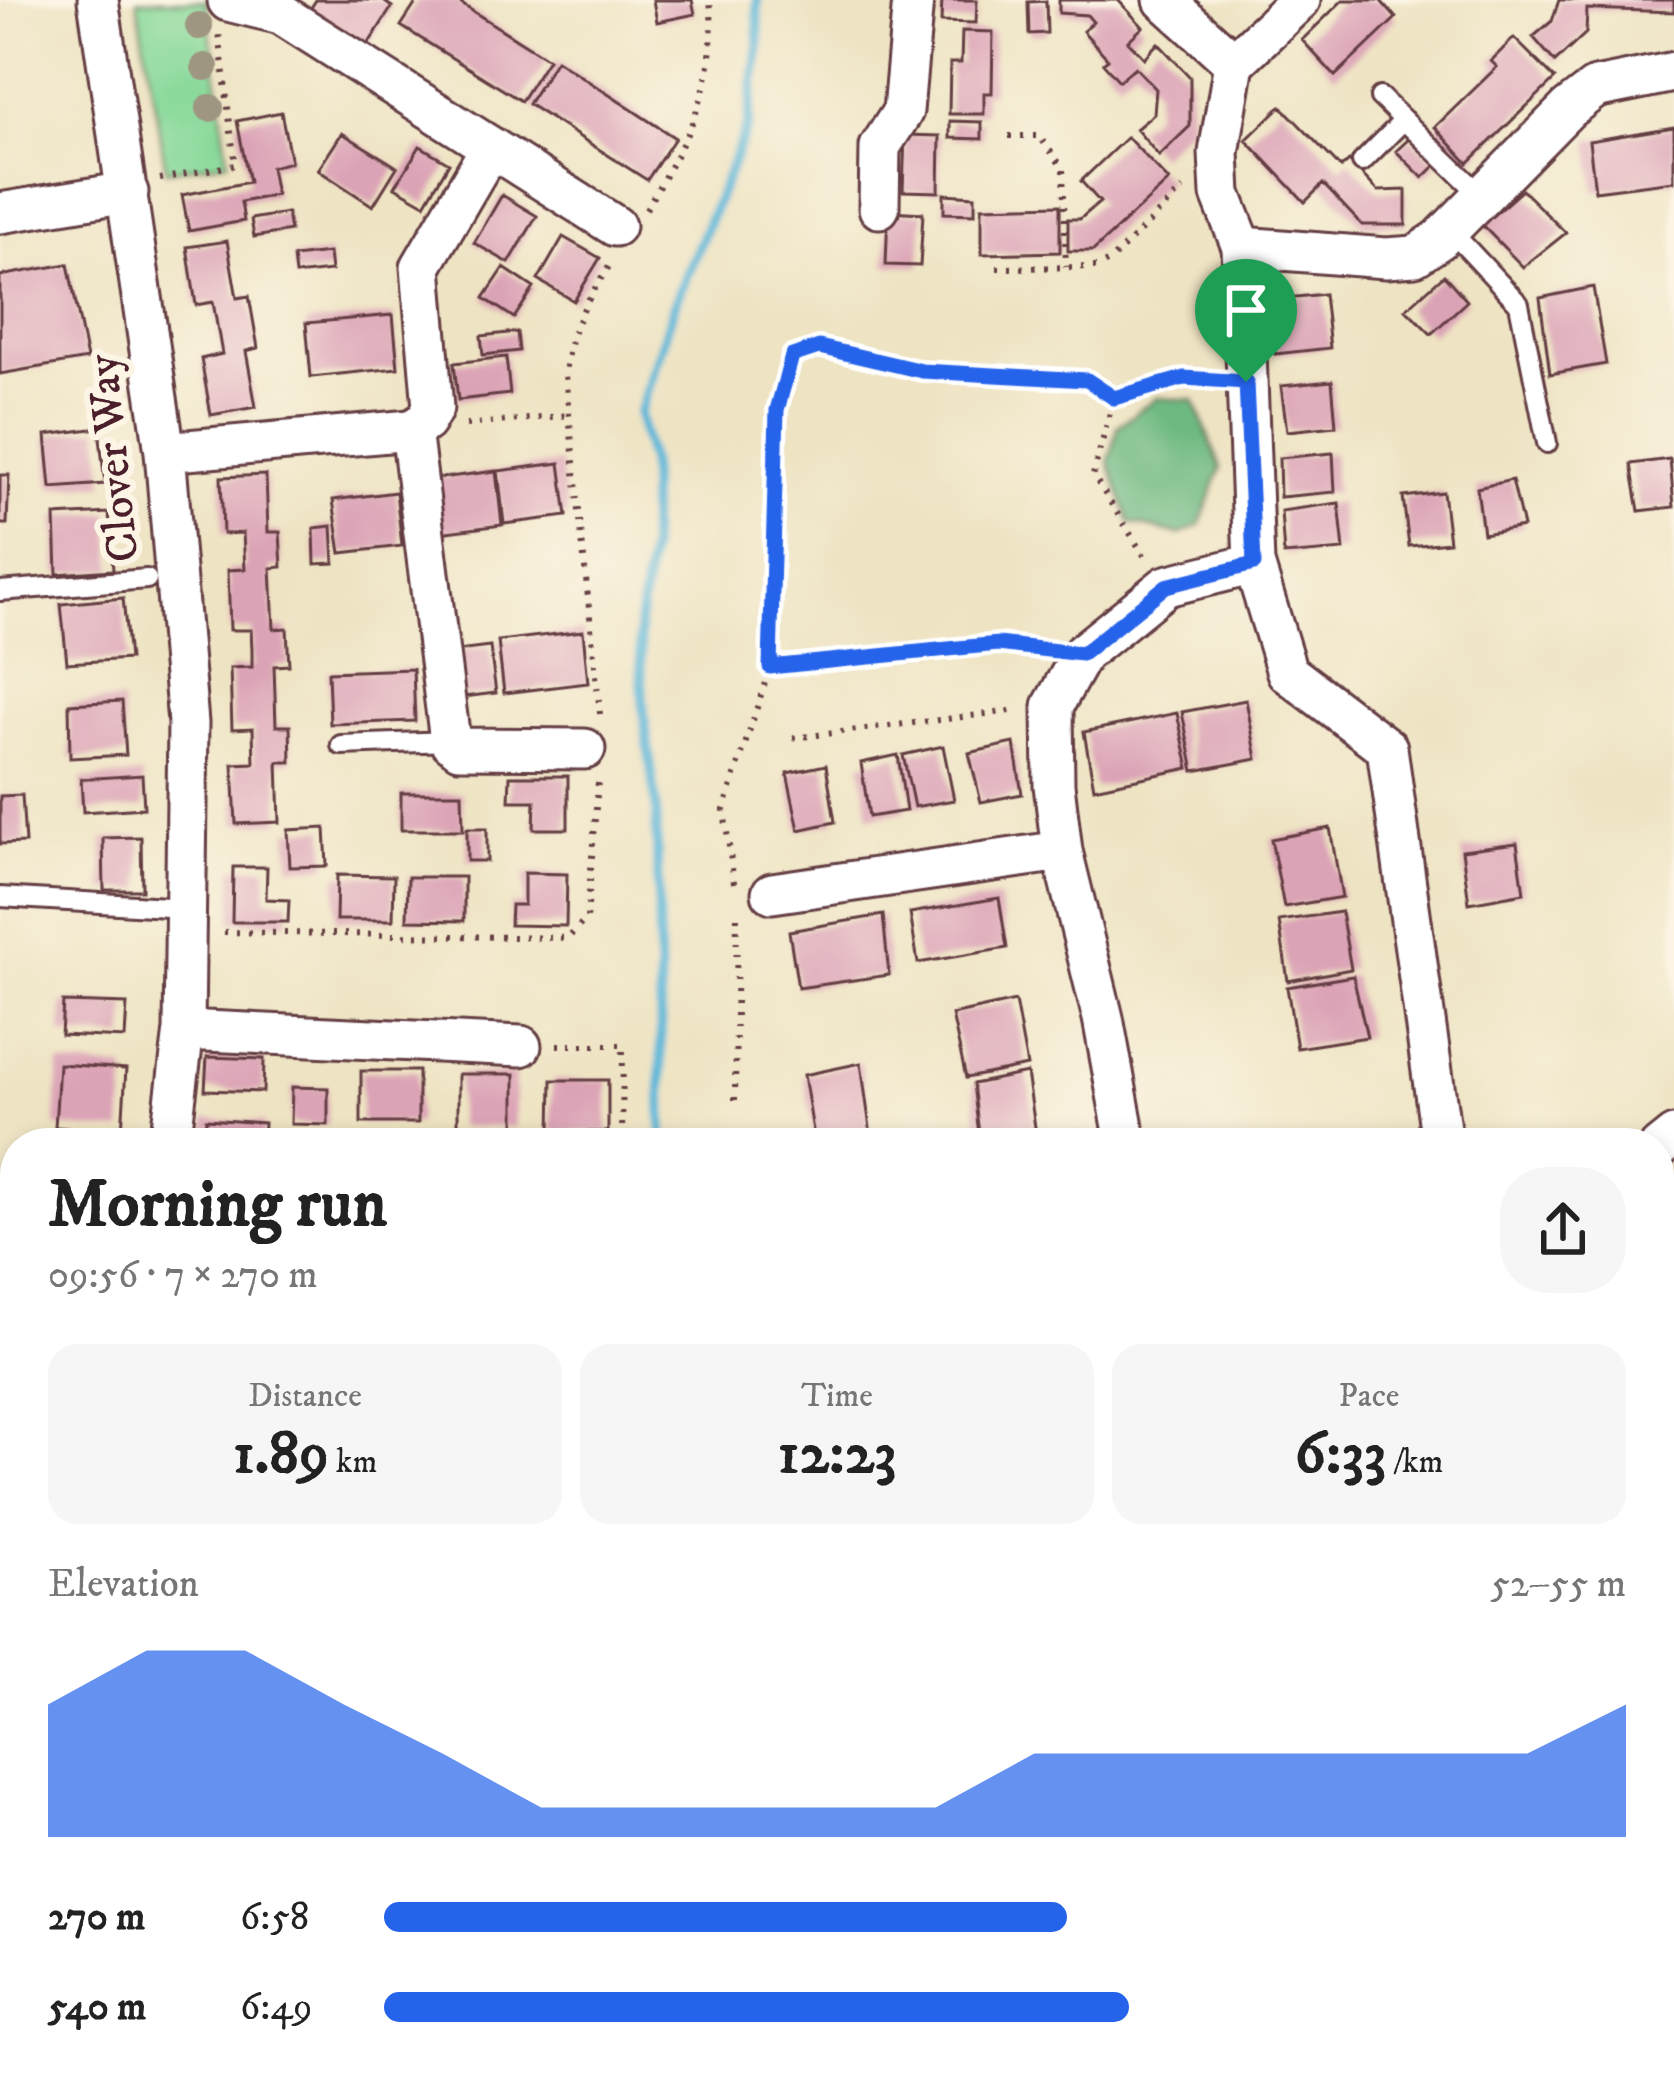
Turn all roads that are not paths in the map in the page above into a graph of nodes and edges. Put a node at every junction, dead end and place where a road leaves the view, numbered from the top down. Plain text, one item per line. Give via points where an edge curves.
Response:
1 (98, 0) edge
2 (914, 0) edge
3 (1164, 0) edge
4 (1300, 0) edge
5 (285, 7) edge
6 (223, 12) edge
7 (1234, 63) junction
8 (1674, 72) edge
9 (1380, 97) dead end
10 (1404, 120) junction
11 (491, 147) junction
12 (1362, 162) dead end
13 (144, 186) junction
14 (1482, 196) junction
15 (879, 208) dead end
16 (0, 213) edge
17 (1449, 229) junction
18 (622, 231) road end
19 (1242, 247) junction
20 (422, 419) junction
21 (1547, 443) dead end
22 (166, 452) junction
23 (1254, 564) junction
24 (147, 578) dead end
25 (0, 590) edge
26 (450, 741) junction
27 (340, 745) dead end
28 (594, 751) road end
29 (1062, 850) junction
30 (772, 893) dead end
31 (0, 897) edge
32 (185, 920) junction
33 (184, 1030) junction
34 (521, 1046) road end
35 (172, 1128) edge
36 (1123, 1128) edge
37 (1440, 1128) edge

1 - 13 street, Clover Way
2 - 15 street via 903,111 880,147
3 - 7 street
4 - 7 street
5 - 6 street
5 - 11 street
7 - 19 street via 1221,194
8 - 14 street via 1594,88
9 - 10 lane
10 - 12 lane
10 - 14 lane
11 - 18 street
11 - 20 street via 421,267
13 - 16 street
13 - 22 street, Clover Way
14 - 17 street
17 - 19 street via 1414,256
17 - 21 lane via 1519,304
19 - 23 street
20 - 22 street
20 - 26 street
22 - 32 street, Clover Way via 188,723
23 - 29 street via 1166,586 1082,654 1053,706
23 - 37 street via 1286,672 1387,748
24 - 25 lane
26 - 27 lane
26 - 28 street via 459,748
29 - 30 street
29 - 36 street
31 - 32 lane
32 - 33 street, Clover Way
33 - 34 street
33 - 35 street, Clover Way

